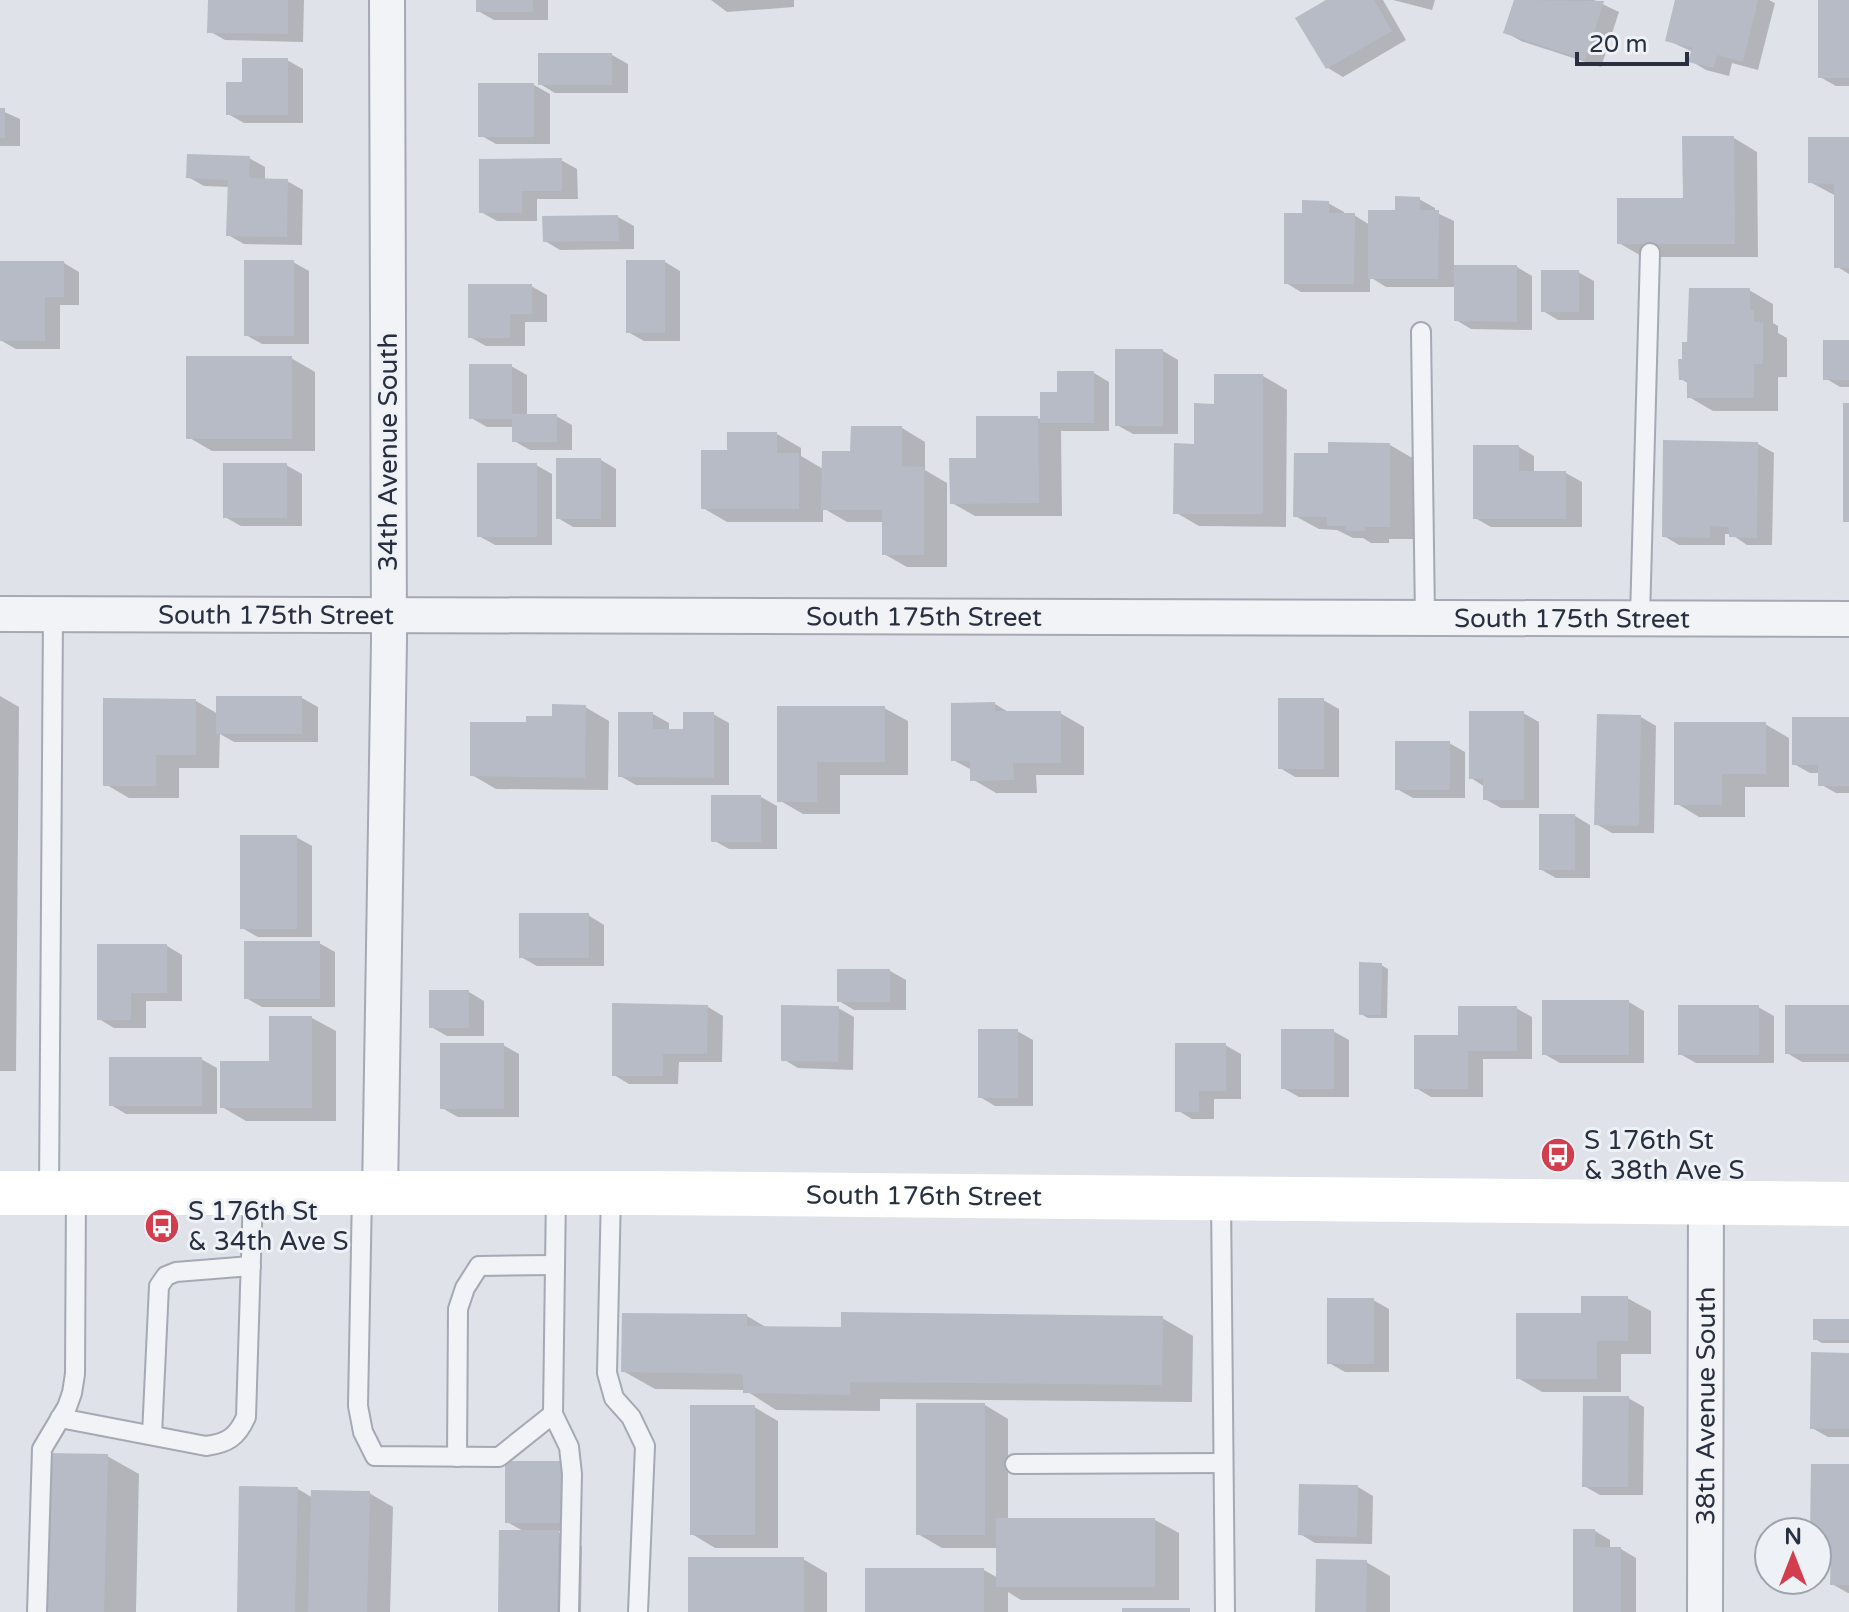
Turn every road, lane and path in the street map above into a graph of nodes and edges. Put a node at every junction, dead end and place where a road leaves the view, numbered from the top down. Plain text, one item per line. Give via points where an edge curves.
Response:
1 (387, 0) edge
2 (1650, 253) dead end
3 (1421, 332) dead end
4 (0, 614) edge
5 (53, 615) junction
6 (389, 615) junction
7 (1425, 618) junction
8 (1640, 618) junction
9 (1849, 619) edge
10 (0, 1193) edge
11 (62, 1193) junction
12 (253, 1193) junction
13 (371, 1193) junction
14 (556, 1193) junction
15 (611, 1193) junction
16 (1221, 1198) junction
17 (1706, 1201) junction
18 (1849, 1204) edge
19 (555, 1265) junction
20 (251, 1266) junction
21 (553, 1414) junction
22 (60, 1418) junction
23 (152, 1435) junction
24 (457, 1457) junction
25 (1223, 1463) junction
26 (1015, 1464) dead end
27 (37, 1612) edge
28 (569, 1612) edge
29 (638, 1612) edge
30 (1225, 1612) edge
31 (1705, 1612) edge

1 - 6 street, 34th Avenue South
2 - 8 lane
3 - 7 lane
4 - 5 street, South 175th Street
5 - 6 street, South 175th Street
5 - 11 lane
6 - 7 street, South 175th Street
6 - 13 street, 34th Avenue South
7 - 8 street, South 175th Street
8 - 9 street, South 175th Street
10 - 11 street, South 176th Street
11 - 12 street, South 176th Street
11 - 22 lane via 75,1374
12 - 13 street, South 176th Street
12 - 20 lane
13 - 14 street, South 176th Street
13 - 24 lane via 358,1406 363,1432 375,1456
14 - 15 street, South 176th Street
14 - 19 lane
15 - 16 street, South 176th Street
15 - 29 lane via 607,1373 614,1398 645,1446
16 - 17 street, South 176th Street
16 - 25 lane
17 - 18 street, South 176th Street
17 - 31 street, 38th Avenue South
19 - 21 lane
19 - 24 lane via 479,1266 465,1288 458,1309
20 - 23 lane via 176,1272 159,1286
20 - 23 lane via 246,1417 241,1429 223,1444 206,1446
21 - 24 lane via 499,1457
21 - 28 lane via 569,1447 572,1474
22 - 23 lane
22 - 27 lane via 42,1449
25 - 26 lane
25 - 30 lane

